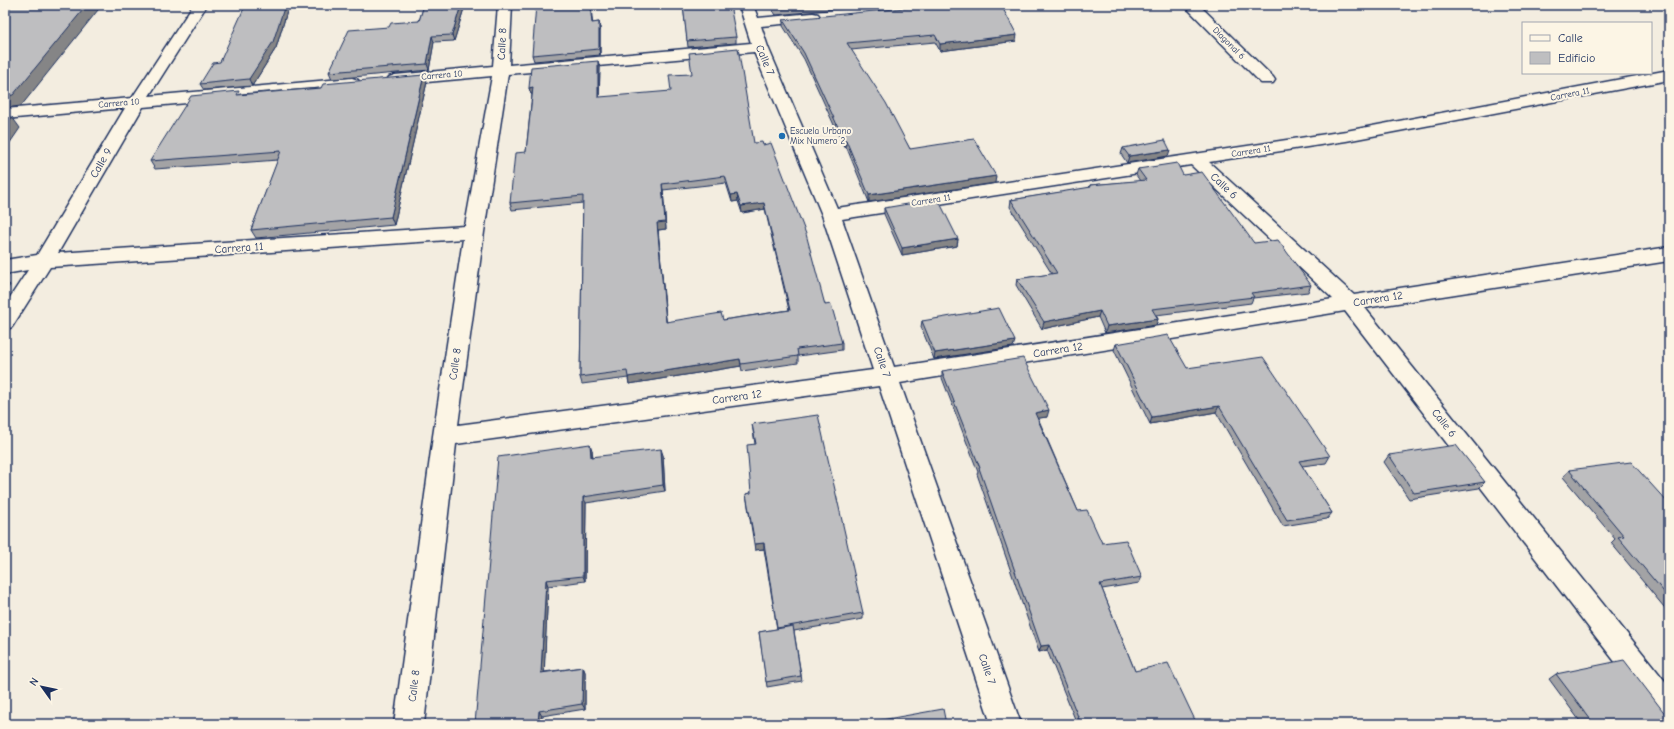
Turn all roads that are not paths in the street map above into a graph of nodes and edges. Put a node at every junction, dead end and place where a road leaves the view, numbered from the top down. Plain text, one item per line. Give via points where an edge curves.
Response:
1 (200, 5) edge
2 (504, 5) edge
3 (1191, 5) edge
4 (749, 14) edge
5 (828, 16) edge
6 (760, 47) junction
7 (501, 70) junction
8 (1669, 75) edge
9 (1267, 80) dead end
10 (382, 81) edge
11 (366, 82) edge
12 (137, 102) junction
13 (5, 114) edge
14 (1195, 159) junction
15 (831, 215) junction
16 (474, 232) junction
17 (1669, 254) edge
18 (44, 261) junction
19 (5, 268) edge
20 (1350, 303) junction
21 (5, 322) edge
22 (887, 377) junction
23 (445, 436) junction
24 (1669, 710) edge
25 (409, 724) edge
26 (1006, 724) edge

1 - 12 street, Calle 9
2 - 7 street, Calle 8
3 - 9 street, Diagonal 6
4 - 5 street
4 - 6 street, Calle 7
6 - 7 street, Carrera 10
6 - 15 street, Calle 7
7 - 10 street, Carrera 10
7 - 16 street, Calle 8
8 - 14 street, Carrera 11 via 1346,136
11 - 12 street, Carrera 10
12 - 13 street, Carrera 10
12 - 18 street, Calle 9
14 - 15 street, Carrera 11
14 - 20 street, Calle 6
15 - 22 street, Calle 7
16 - 18 street, Carrera 11
16 - 23 street, Calle 8
17 - 20 street, Carrera 12
18 - 19 street, Carrera 11
18 - 21 street, Calle 9
20 - 22 street, Carrera 12
20 - 24 street, Calle 6
22 - 23 street, Carrera 12
22 - 26 street, Calle 7
23 - 25 street, Calle 8

